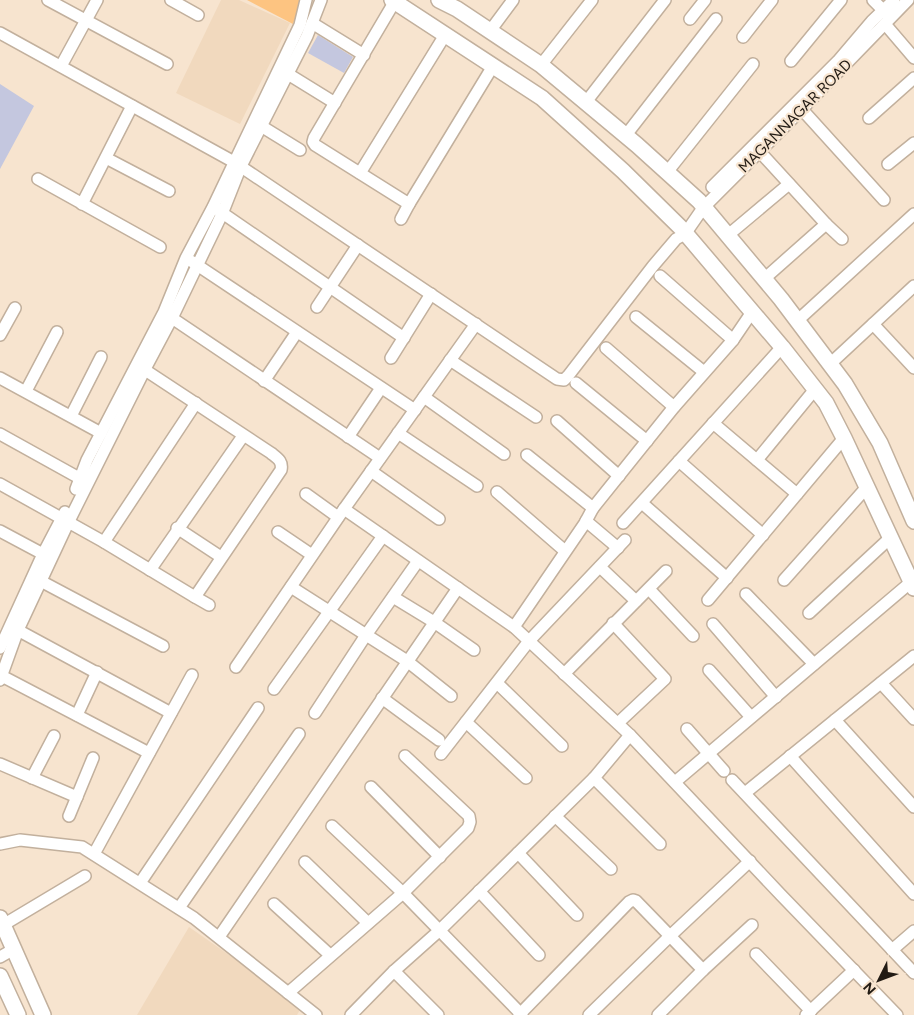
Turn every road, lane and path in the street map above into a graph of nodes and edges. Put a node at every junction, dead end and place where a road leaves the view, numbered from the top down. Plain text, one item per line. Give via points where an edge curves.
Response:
1 (48, 0) edge
2 (97, 0) edge
3 (171, 0) edge
4 (306, 0) edge
5 (321, 0) edge
6 (440, 0) edge
7 (513, 0) edge
8 (592, 0) edge
9 (665, 0) edge
10 (705, 0) edge
11 (772, 0) edge
12 (841, 0) edge
13 (873, 0) edge
14 (894, 0) edge
15 (908, 0) edge
16 (397, 1) edge
17 (198, 14) dead end
18 (886, 17) junction
19 (690, 19) dead end
20 (716, 19) dead end
21 (86, 20) junction
22 (312, 24) junction
23 (490, 31) junction
24 (0, 33) edge
25 (445, 35) junction
26 (743, 37) dead end
27 (364, 54) junction
28 (914, 58) edge
29 (791, 61) dead end
30 (168, 64) dead end
31 (753, 64) dead end
32 (542, 65) junction
33 (61, 66) junction
34 (493, 66) junction
35 (288, 74) junction
36 (914, 78) edge
37 (586, 102) junction
38 (335, 103) junction
39 (132, 106) junction
40 (799, 106) junction
41 (869, 118) dead end
42 (261, 126) junction
43 (626, 135) junction
44 (914, 143) edge
45 (300, 150) dead end
46 (760, 152) junction
47 (106, 158) junction
48 (237, 164) junction
49 (888, 164) dead end
50 (668, 171) junction
51 (360, 173) junction
52 (38, 179) dead end
53 (789, 184) junction
54 (169, 191) dead end
55 (884, 200) dead end
56 (82, 204) junction
57 (409, 204) junction
58 (701, 204) junction
59 (218, 211) junction
60 (914, 214) edge
61 (400, 220) dead end
62 (826, 224) junction
63 (681, 234) junction
64 (727, 236) junction
65 (842, 239) dead end
66 (358, 245) junction
67 (160, 247) dead end
68 (186, 258) junction
69 (197, 265) junction
70 (660, 276) dead end
71 (764, 279) junction
72 (331, 287) junction
73 (912, 292) edge
74 (431, 294) junction
75 (317, 307) dead end
76 (15, 308) dead end
77 (752, 312) junction
78 (168, 315) junction
79 (636, 317) dead end
80 (797, 321) junction
81 (476, 324) junction
82 (873, 324) junction
83 (57, 332) dead end
84 (298, 332) junction
85 (0, 335) edge
86 (404, 338) junction
87 (733, 340) junction
88 (782, 347) junction
89 (606, 348) dead end
90 (102, 358) dead end
91 (390, 358) dead end
92 (450, 360) junction
93 (830, 364) junction
94 (141, 367) junction
95 (914, 368) edge
96 (704, 372) junction
97 (0, 378) edge
98 (264, 381) junction
99 (576, 383) dead end
100 (381, 388) junction
101 (816, 388) junction
102 (26, 392) junction
103 (424, 397) junction
104 (196, 403) junction
105 (674, 407) junction
106 (414, 410) junction
107 (71, 416) junction
108 (536, 417) dead end
109 (557, 421) dead end
110 (714, 423) junction
111 (101, 433) junction
112 (398, 433) junction
113 (0, 434) edge
114 (243, 436) junction
115 (348, 437) junction
116 (844, 438) junction
117 (647, 441) junction
118 (504, 454) dead end
119 (527, 455) dead end
120 (380, 458) junction
121 (758, 460) junction
122 (679, 461) junction
123 (371, 471) junction
124 (619, 476) junction
125 (81, 479) junction
126 (0, 484) edge
127 (477, 486) dead end
128 (867, 486) junction
129 (497, 492) dead end
130 (306, 494) dead end
131 (797, 494) junction
132 (642, 503) junction
133 (593, 508) junction
134 (341, 513) junction
135 (439, 519) dead end
136 (64, 521) junction
137 (586, 521) junction
138 (914, 521) edge
139 (624, 524) dead end
140 (178, 528) junction
141 (0, 531) edge
142 (278, 532) dead end
143 (763, 535) junction
144 (383, 536) junction
145 (890, 538) junction
146 (104, 542) junction
147 (565, 551) junction
148 (43, 554) junction
149 (312, 556) junction
150 (221, 557) junction
151 (418, 561) junction
152 (600, 567) junction
153 (150, 570) junction
154 (666, 571) dead end
155 (727, 578) junction
156 (37, 579) junction
157 (784, 580) dead end
158 (912, 585) edge
159 (291, 587) junction
160 (458, 588) junction
161 (649, 589) junction
162 (746, 594) dead end
163 (195, 597) junction
164 (393, 597) junction
165 (708, 600) dead end
166 (636, 601) junction
167 (209, 605) dead end
168 (329, 612) junction
169 (809, 613) dead end
170 (434, 622) junction
171 (613, 624) junction
172 (712, 624) dead end
173 (514, 627) junction
174 (14, 628) junction
175 (366, 635) junction
176 (693, 636) dead end
177 (529, 641) junction
178 (164, 646) dead end
179 (3, 647) edge
180 (474, 650) dead end
181 (914, 656) edge
182 (408, 661) junction
183 (814, 664) junction
184 (236, 667) dead end
185 (709, 670) dead end
186 (97, 672) junction
187 (564, 674) junction
188 (192, 675) dead end
189 (1, 677) edge
190 (497, 683) junction
191 (881, 683) junction
192 (274, 689) dead end
193 (451, 696) dead end
194 (776, 697) junction
195 (382, 698) junction
196 (258, 708) dead end
197 (171, 713) junction
198 (315, 713) dead end
199 (77, 715) junction
200 (751, 717) junction
201 (914, 719) edge
202 (835, 720) junction
203 (466, 722) junction
204 (618, 723) junction
205 (688, 729) dead end
206 (299, 734) dead end
207 (630, 735) junction
208 (54, 736) dead end
209 (439, 740) dead end
210 (562, 746) dead end
211 (149, 753) junction
212 (441, 754) dead end
213 (709, 754) junction
214 (406, 756) dead end
215 (790, 756) junction
216 (93, 758) dead end
217 (0, 764) edge
218 (724, 771) dead end
219 (32, 778) junction
220 (526, 778) dead end
221 (594, 778) junction
222 (732, 780) dead end
223 (675, 782) junction
224 (371, 787) dead end
225 (745, 793) junction
226 (76, 798) junction
227 (914, 807) edge
228 (69, 816) dead end
229 (555, 816) junction
230 (332, 826) dead end
231 (0, 844) edge
232 (660, 844) dead end
233 (518, 853) junction
234 (94, 854) junction
235 (440, 857) junction
236 (750, 861) junction
237 (304, 862) dead end
238 (611, 869) dead end
239 (85, 876) dead end
240 (140, 884) junction
241 (479, 891) junction
242 (404, 893) junction
243 (914, 894) edge
244 (274, 904) dead end
245 (179, 908) junction
246 (577, 915) dead end
247 (368, 923) junction
248 (752, 925) dead end
249 (3, 928) edge
250 (440, 930) junction
251 (914, 931) edge
252 (670, 936) junction
253 (219, 937) junction
254 (14, 949) junction
255 (892, 950) junction
256 (756, 954) dead end
257 (330, 955) junction
258 (539, 955) dead end
259 (0, 957) edge
260 (703, 970) junction
261 (854, 970) junction
262 (394, 971) junction
263 (914, 973) edge
264 (0, 976) edge
265 (288, 993) junction
266 (0, 1007) edge
267 (17, 1013) edge
268 (808, 1013) edge
269 (354, 1014) edge
270 (521, 1014) edge
271 (43, 1015) edge
272 (316, 1015) edge
273 (438, 1015) edge
274 (589, 1015) edge
275 (658, 1015) edge
276 (897, 1015) edge

1 - 21 street
2 - 21 street
3 - 17 street
4 - 48 street via 300,25
5 - 22 street
6 - 23 main road
7 - 23 street
8 - 32 street
9 - 37 street
10 - 19 street
11 - 26 street
12 - 29 street
13 - 18 street
14 - 18 street, MAGANNAGAR ROAD
15 - 18 street, MAGANNAGAR ROAD
16 - 25 main road
16 - 27 street
18 - 28 street
18 - 40 street, MAGANNAGAR ROAD via 838,61
20 - 43 street
21 - 30 street
21 - 33 street
22 - 27 street
22 - 35 street
23 - 32 main road
24 - 33 street
25 - 34 main road
25 - 51 street
27 - 38 street
31 - 50 street
32 - 37 main road
33 - 39 street
34 - 57 street
34 - 63 main road via 542,98 623,171
35 - 38 street
35 - 42 street
36 - 41 street
37 - 43 main road
38 - 51 street via 313,142
39 - 47 street
39 - 48 street
40 - 46 street, MAGANNAGAR ROAD
40 - 55 street
40 - 58 street, MAGANNAGAR ROAD
42 - 45 street
42 - 48 street
43 - 50 main road
44 - 49 street
46 - 53 street
46 - 58 street, MAGANNAGAR ROAD
47 - 54 street
47 - 56 street
48 - 59 street
48 - 66 street
50 - 58 main road
51 - 57 street
52 - 56 street
53 - 62 street
53 - 64 street
56 - 67 street
57 - 61 street
58 - 63 street
58 - 64 main road
59 - 68 street
59 - 69 street
59 - 72 street
60 - 80 street
62 - 65 street
62 - 71 street
63 - 77 main road
63 - 81 street via 564,380 557,379
64 - 71 main road
66 - 72 street
66 - 74 street
68 - 69 street
68 - 78 street
69 - 78 street
69 - 84 street
70 - 87 street
71 - 80 main road
72 - 75 street
72 - 86 street
73 - 82 street
74 - 81 street
74 - 86 street
76 - 85 street
77 - 87 street
77 - 88 main road
78 - 94 street
78 - 98 street
79 - 96 street
80 - 93 main road
81 - 92 street
82 - 93 street
82 - 95 street
83 - 102 street
84 - 98 street
84 - 100 street
86 - 91 street
87 - 96 street
88 - 101 main road
88 - 110 street
89 - 105 street
90 - 107 street
92 - 103 street
92 - 108 street
93 - 138 main road via 880,443
94 - 104 street
94 - 111 street
94 - 136 street
96 - 105 street
97 - 102 street
98 - 115 street
99 - 117 street
100 - 106 street
100 - 115 street
101 - 116 main road
101 - 121 street
102 - 107 street
103 - 106 street
103 - 118 street
104 - 114 street
104 - 146 street
105 - 117 street
106 - 112 street
107 - 111 street
109 - 124 street
110 - 121 street
110 - 122 street
111 - 125 street
112 - 120 street
112 - 127 street
113 - 125 street
114 - 140 street
114 - 150 street via 271,452 282,464
115 - 120 street
116 - 128 main road
116 - 131 street
117 - 124 street
119 - 133 street
120 - 123 street
121 - 131 street
122 - 132 street
122 - 143 street
123 - 134 street
123 - 135 street
124 - 133 street
125 - 136 street
126 - 136 street
128 - 145 main road
128 - 157 street
129 - 147 street
130 - 134 street
131 - 143 street
132 - 139 street
132 - 155 street
133 - 137 street
134 - 144 street
134 - 149 street
136 - 146 street
136 - 148 street
136 - 156 street
137 - 147 street
137 - 152 street via 621,544
140 - 150 street
140 - 153 street
141 - 148 street
142 - 149 street
143 - 155 street
144 - 151 street
144 - 168 street
145 - 158 main road
145 - 169 street
146 - 153 street
147 - 173 street
148 - 156 street
149 - 159 street
150 - 163 street
151 - 160 street
151 - 164 street
152 - 166 street
152 - 177 street
153 - 163 street
154 - 161 street
155 - 165 street
156 - 174 street
156 - 178 street
158 - 183 street
159 - 168 street
159 - 184 street
160 - 170 street
160 - 173 street
161 - 166 street
161 - 176 street
162 - 183 street
163 - 167 street
164 - 170 street
164 - 175 street
166 - 171 street
168 - 175 street
168 - 192 street
170 - 180 street
170 - 182 street
171 - 187 street
171 - 204 street via 665,679
172 - 194 street
173 - 177 street
174 - 179 street
174 - 186 street
175 - 182 street
175 - 198 street
177 - 187 street
177 - 190 street
179 - 189 street
181 - 191 street
182 - 193 street
182 - 195 street
183 - 194 street
185 - 200 street
186 - 197 street
186 - 199 street
187 - 204 street
188 - 197 street
189 - 199 street
190 - 203 street
190 - 210 street
191 - 201 street
191 - 202 street
194 - 200 street
195 - 209 street
195 - 253 street
196 - 240 street
197 - 211 street
199 - 211 street
200 - 213 street
202 - 215 street
202 - 227 street
203 - 212 street
203 - 220 street
204 - 207 street
205 - 213 street
206 - 245 street
207 - 221 street
207 - 223 street
208 - 219 street
211 - 234 street
213 - 218 street
213 - 223 street
214 - 235 street via 469,816 468,828
215 - 225 street
215 - 243 street
216 - 226 street
217 - 219 street
219 - 226 street
221 - 229 street
221 - 232 street
222 - 225 street
223 - 236 street
224 - 235 street
225 - 255 street
226 - 228 street
229 - 233 street
229 - 238 street
230 - 242 street
231 - 234 street via 20,840 82,847
233 - 241 street
233 - 246 street
234 - 240 street
235 - 242 street
236 - 252 street
236 - 261 street
237 - 247 street
239 - 249 street
240 - 245 street
241 - 250 street
241 - 258 street
242 - 247 street
242 - 250 street
244 - 257 street
245 - 253 street
247 - 257 street
248 - 260 street
249 - 254 main road
250 - 262 street
250 - 270 street
251 - 255 street
252 - 260 street
252 - 270 street via 636,901 629,902
252 - 274 street
253 - 265 street
254 - 259 street
254 - 271 main road
255 - 263 street
256 - 268 street
257 - 265 street
260 - 275 street
261 - 268 street
261 - 276 street
262 - 269 street
262 - 273 street
264 - 267 main road
265 - 272 street
266 - 267 main road

